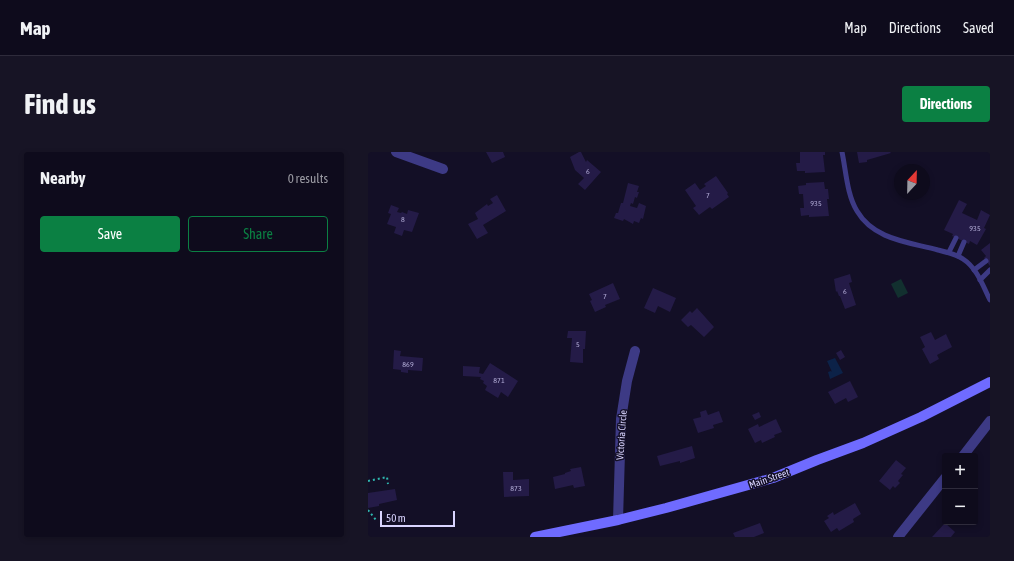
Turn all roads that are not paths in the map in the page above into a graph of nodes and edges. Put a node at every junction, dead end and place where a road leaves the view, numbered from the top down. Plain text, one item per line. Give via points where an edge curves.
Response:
1 (396, 152) edge
2 (842, 152) edge
3 (443, 169) dead end
4 (956, 238) dead end
5 (964, 242) dead end
6 (949, 252) junction
7 (958, 256) junction
8 (986, 261) dead end
9 (974, 270) junction
10 (990, 270) edge
11 (980, 280) junction
12 (990, 300) edge
13 (635, 351) dead end
14 (990, 382) edge
15 (990, 422) edge
16 (965, 453) edge
17 (942, 482) edge
18 (618, 520) junction
19 (535, 537) edge
20 (898, 537) edge

1 - 3 street
2 - 6 lane via 849,192 856,211 864,220 877,232 892,239
4 - 6 lane
5 - 7 lane
6 - 7 lane
7 - 9 lane
8 - 9 lane
9 - 11 lane
10 - 11 lane
11 - 12 lane
13 - 18 street, Victoria Circle via 621,419
14 - 18 main road, Main Street via 921,417 773,478
15 - 16 street
17 - 20 street
18 - 19 main road, Main Street

